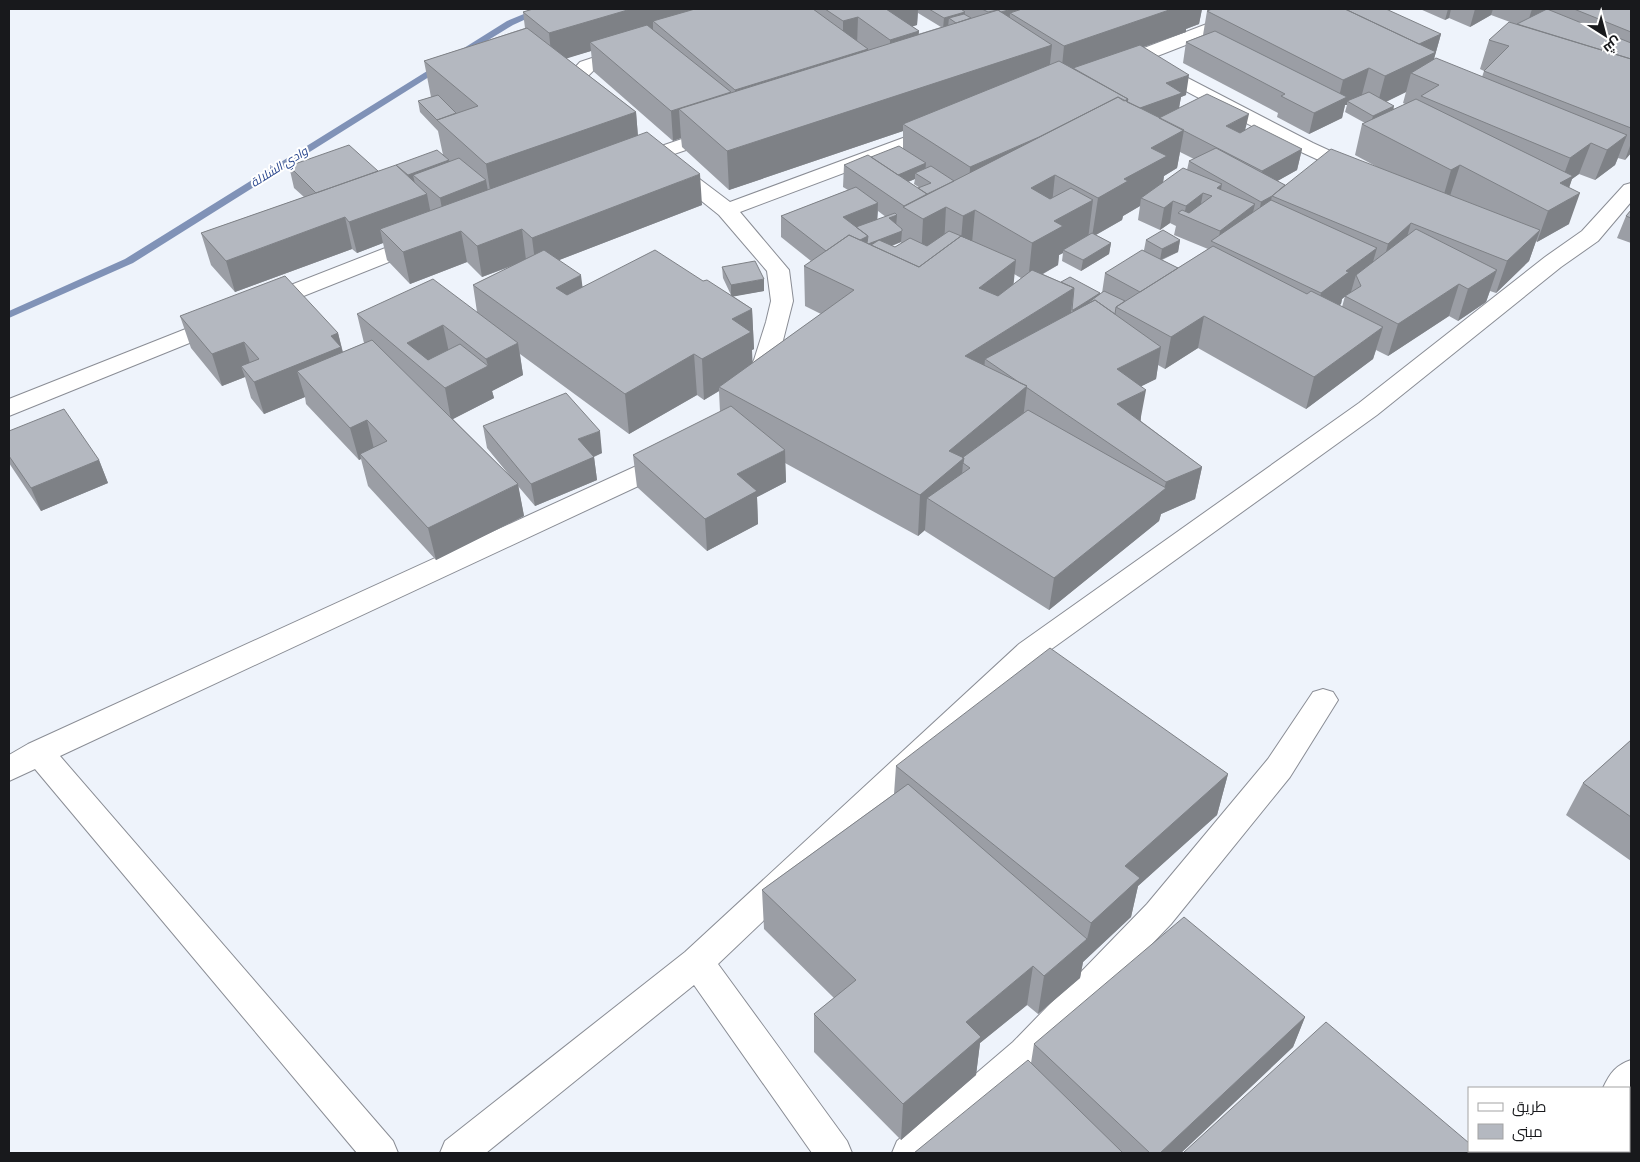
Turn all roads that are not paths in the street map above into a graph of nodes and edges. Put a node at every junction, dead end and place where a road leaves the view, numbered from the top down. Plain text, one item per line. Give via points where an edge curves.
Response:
1 (1262, 9) edge
2 (647, 47) edge
3 (1136, 57) junction
4 (1099, 71) edge
5 (612, 118) edge
6 (960, 123) edge
7 (738, 126) edge
8 (633, 136) edge
9 (654, 154) junction
10 (618, 168) edge
11 (1377, 180) edge
12 (1631, 189) edge
13 (727, 210) junction
14 (436, 235) edge
15 (735, 402) edge
16 (9, 408) edge
17 (685, 449) edge
18 (1324, 700) dead end
19 (39, 752) junction
20 (9, 769) edge
21 (697, 962) junction
22 (1631, 1076) edge
23 (1622, 1087) edge
24 (380, 1153) edge
25 (458, 1153) edge
26 (834, 1153) edge
27 (910, 1153) edge

1 - 3 street
2 - 5 street via 587,66 580,73 578,88
3 - 4 street
3 - 11 street via 1306,147
6 - 13 street
7 - 9 street
8 - 9 street
9 - 10 street
9 - 13 street
12 - 21 street via 1590,236 1544,258 1368,409 1029,652
13 - 15 street via 778,270 782,301 766,360
14 - 16 street
17 - 19 street via 653,469 515,534
18 - 27 street via 1280,768 1160,914 1025,1053
19 - 20 street
19 - 24 street
21 - 25 street
21 - 26 street
22 - 23 street

